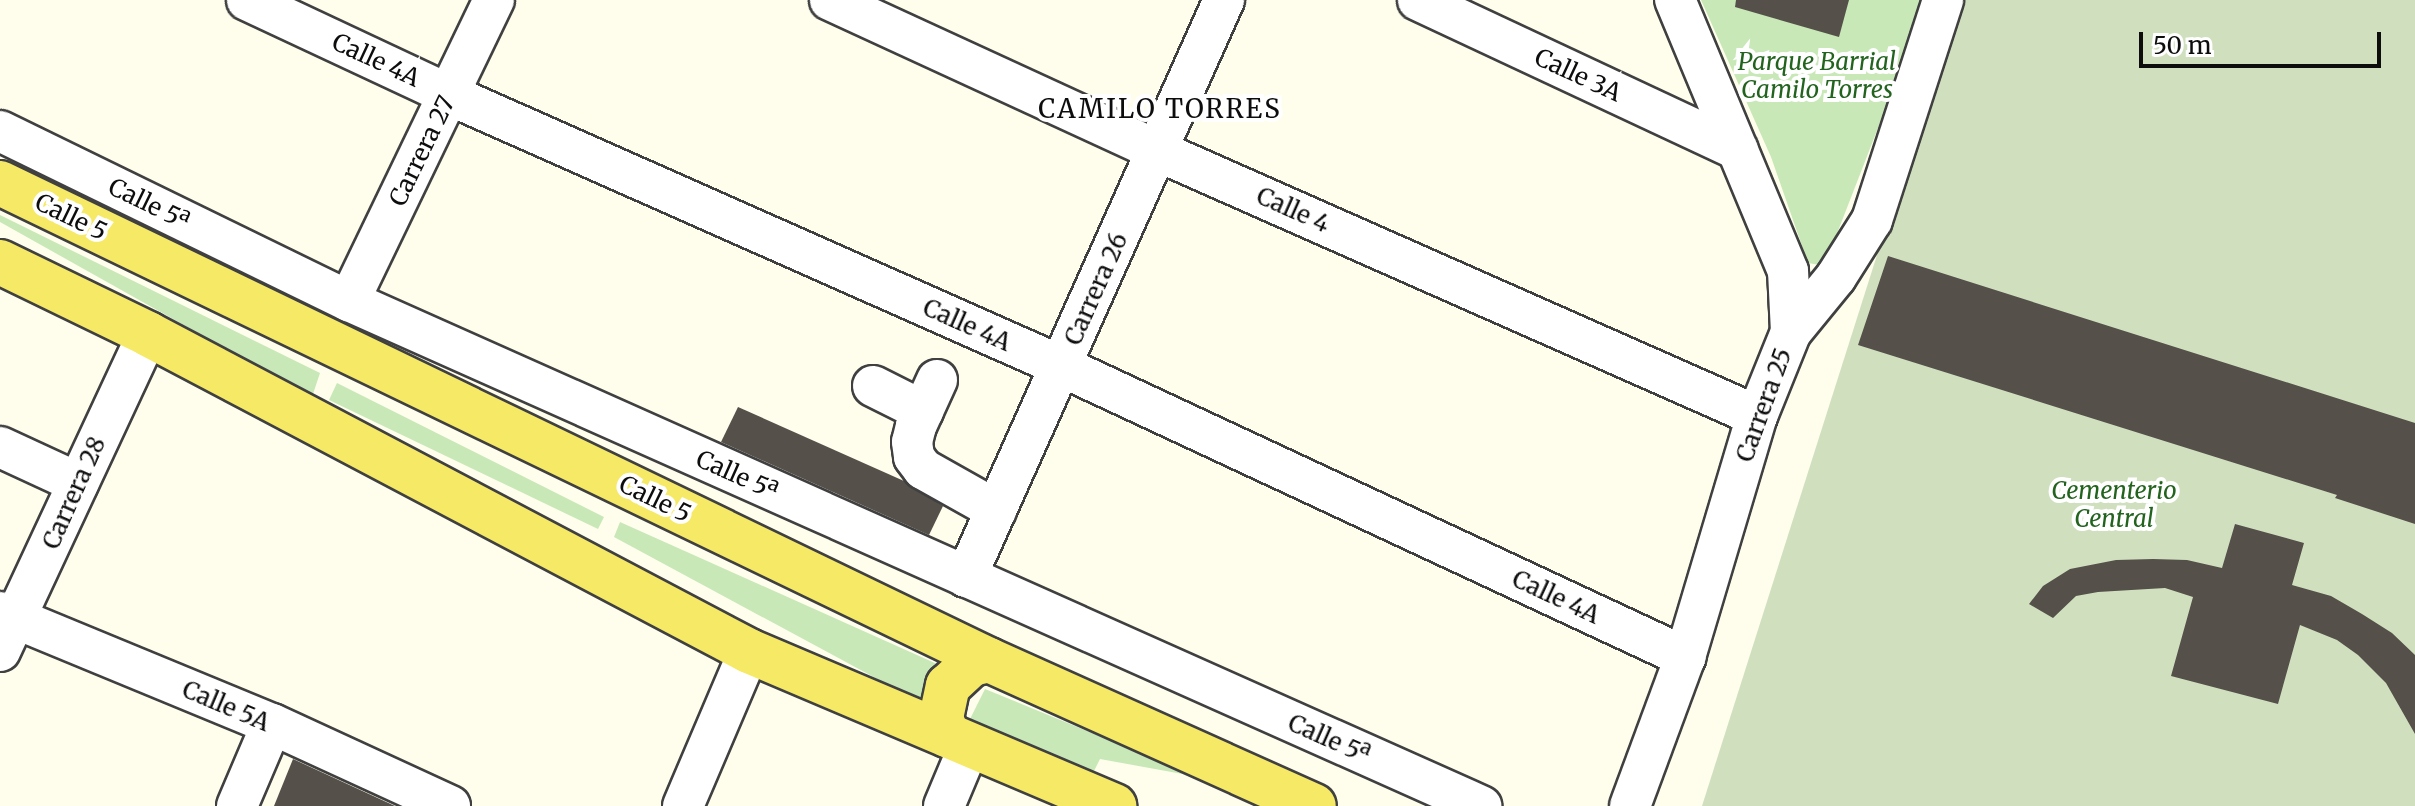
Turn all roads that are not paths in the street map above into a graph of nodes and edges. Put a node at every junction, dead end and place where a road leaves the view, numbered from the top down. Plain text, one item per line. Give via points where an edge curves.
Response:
1 (247, 0) edge
2 (494, 0) edge
3 (830, 0) edge
4 (1224, 0) edge
5 (1418, 0) edge
6 (1675, 0) edge
7 (1943, 0) edge
8 (450, 95) junction
9 (0, 131) edge
10 (1738, 150) junction
11 (1158, 151) junction
12 (0, 183) edge
13 (0, 262) edge
14 (349, 301) junction
15 (1791, 332) junction
16 (148, 334) junction
17 (1061, 366) junction
18 (873, 386) dead end
19 (1757, 416) junction
20 (0, 447) edge
21 (78, 483) junction
22 (996, 510) junction
23 (966, 577) junction
24 (6, 627) edge
25 (749, 651) junction
26 (1685, 657) junction
27 (989, 660) junction
28 (272, 724) junction
29 (958, 739) junction
30 (1641, 794) edge
31 (433, 803) edge
32 (237, 806) edge
33 (683, 806) edge
34 (944, 806) edge
35 (1115, 806) edge
36 (1314, 806) edge
37 (1481, 806) edge

1 - 8 street, Calle 4A
2 - 8 street, Carrera 27
3 - 11 street, Calle 4
4 - 11 street, Carrera 26
5 - 10 street, Calle 3A
6 - 10 street, Carrera 25
7 - 15 street via 1872,220 1836,277
8 - 14 street, Carrera 27
8 - 17 street, Calle 4A
9 - 14 street, Calle 5ª
10 - 15 street, Carrera 25 via 1788,271
11 - 17 street, Carrera 26
11 - 19 street, Calle 4
12 - 27 main road, Calle 5
13 - 16 main road
14 - 23 street, Calle 5ª
15 - 19 street, Carrera 25
16 - 21 street, Carrera 28
16 - 25 main road
17 - 22 street, Carrera 26
17 - 26 street, Calle 4A
18 - 22 street via 930,396 912,442 914,457 923,469
19 - 26 street, Carrera 25
20 - 21 street
21 - 24 street, Carrera 28
22 - 23 street, Carrera 26
23 - 37 street, Calle 5ª
24 - 28 street, Calle 5A
25 - 29 main road
25 - 33 street
26 - 30 street, Carrera 25
27 - 29 main road via 965,668 948,686 941,718
27 - 36 main road, Calle 5
28 - 31 street, Calle 5A
28 - 32 street
29 - 34 street
29 - 35 main road

